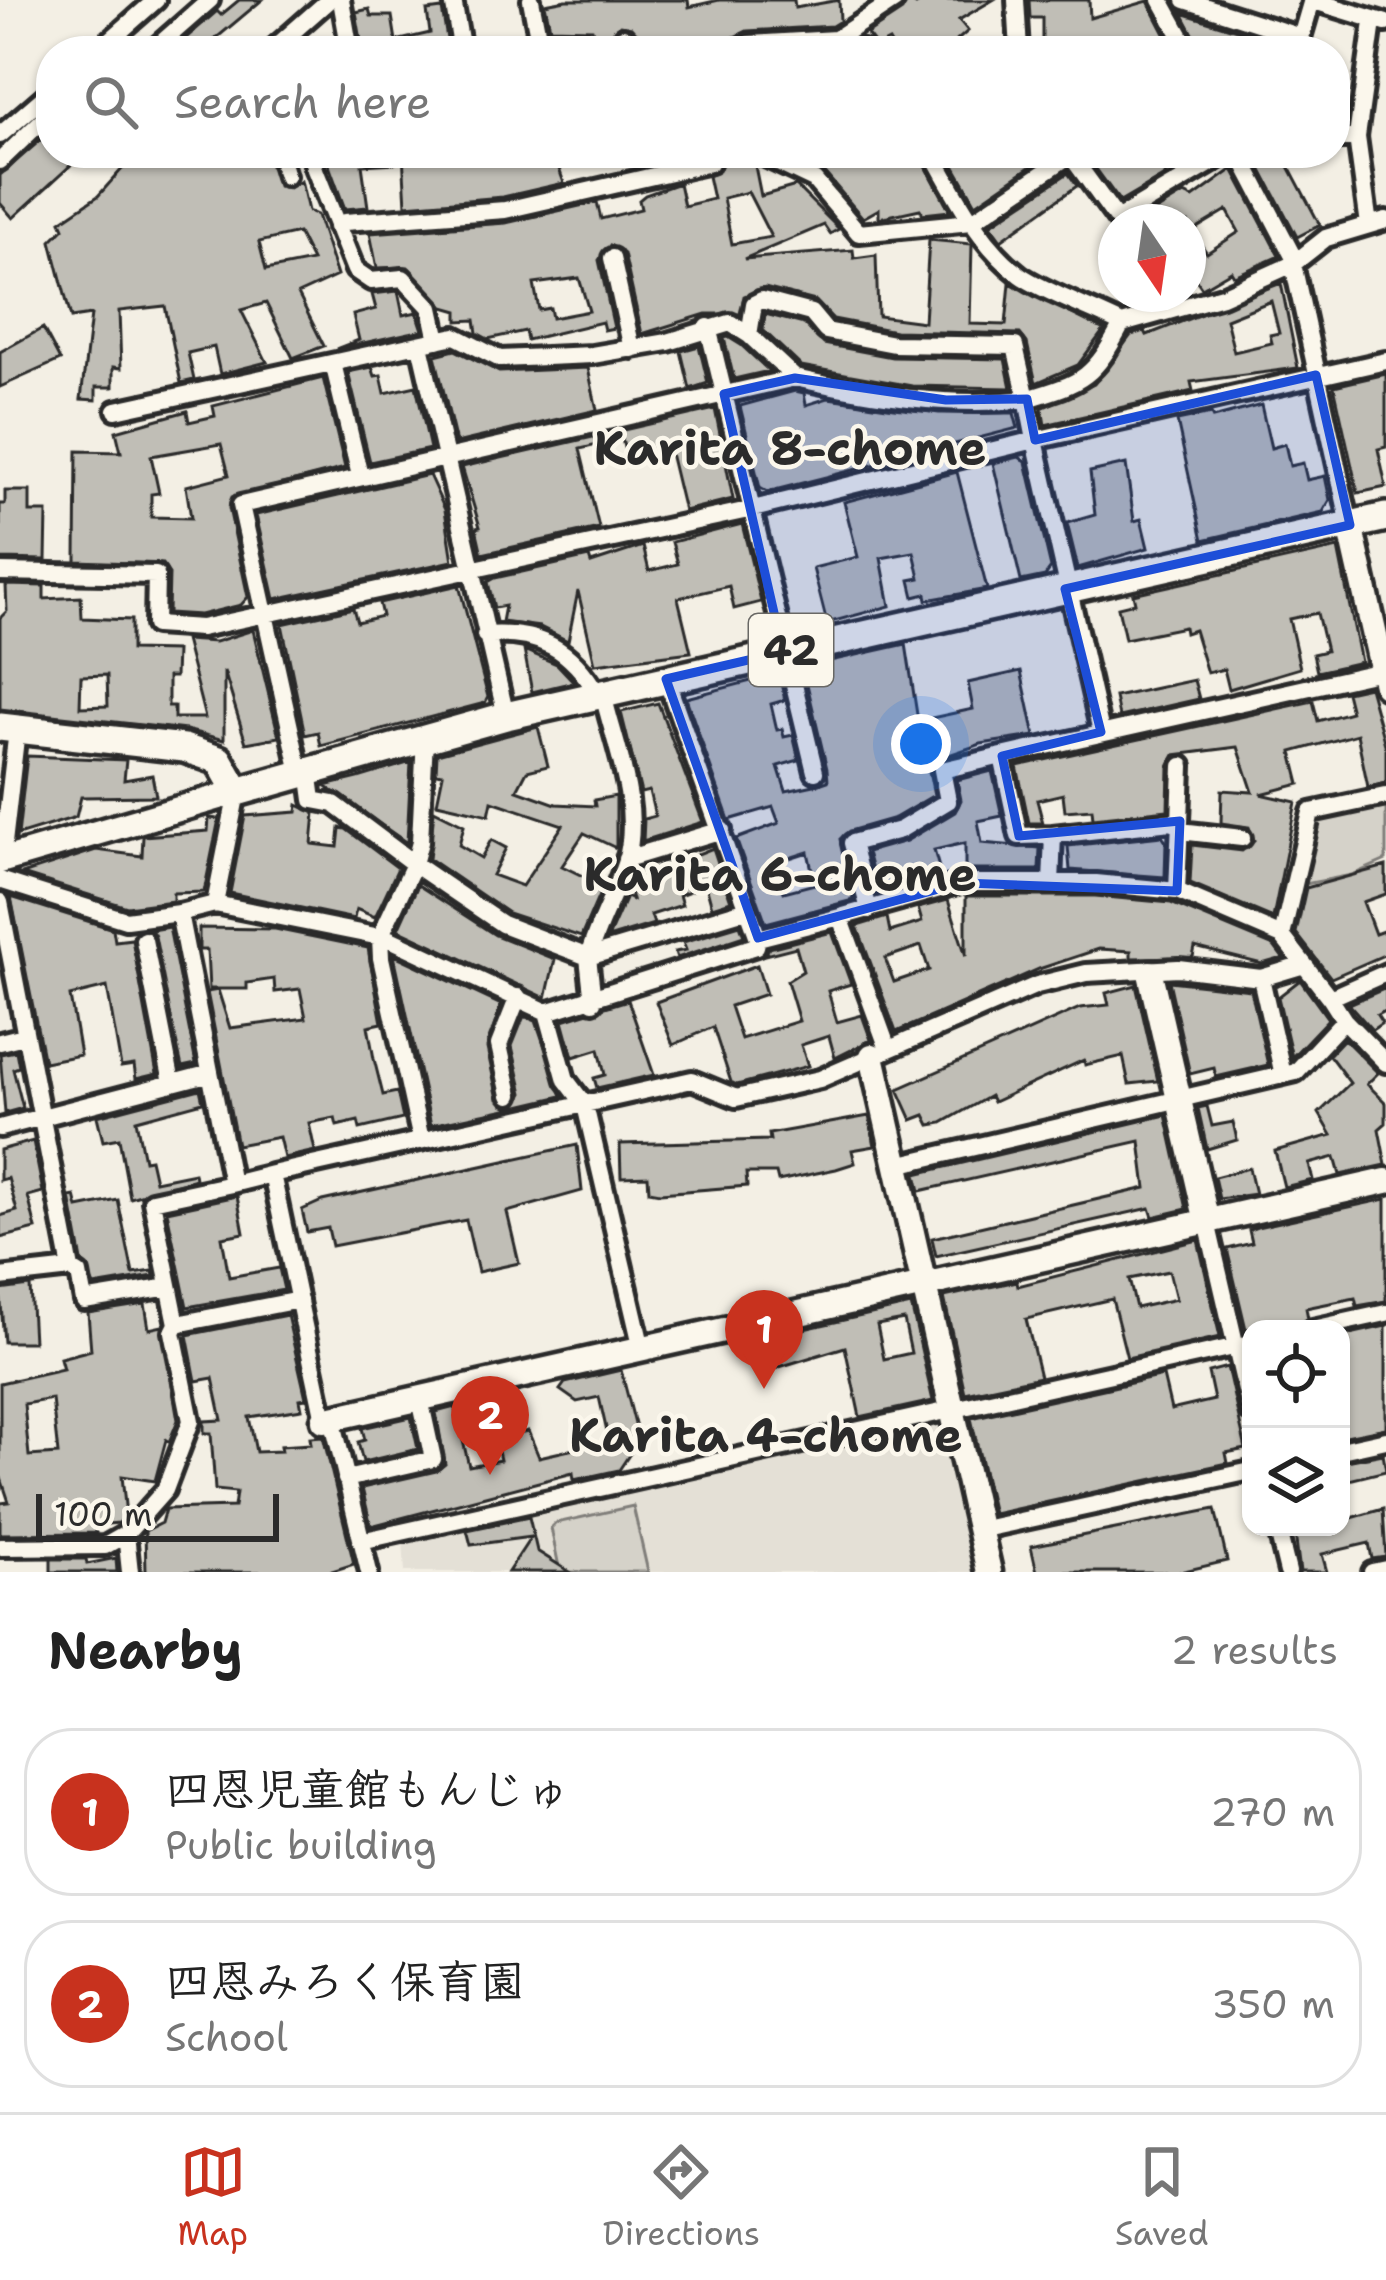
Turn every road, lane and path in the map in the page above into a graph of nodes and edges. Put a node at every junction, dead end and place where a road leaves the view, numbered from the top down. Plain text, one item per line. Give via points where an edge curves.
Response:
1 (156, 0) edge
2 (210, 0) edge
3 (329, 0) edge
4 (341, 0) edge
5 (453, 0) edge
6 (531, 0) edge
7 (895, 0) edge
8 (1016, 0) edge
9 (1161, 0) edge
10 (1185, 0) edge
11 (1311, 1) edge
12 (865, 9) edge
13 (1380, 23) edge
14 (115, 36) edge
15 (169, 36) edge
16 (288, 36) edge
17 (347, 36) edge
18 (459, 36) edge
19 (538, 36) edge
20 (839, 36) edge
21 (1018, 36) edge
22 (1181, 36) edge
23 (1278, 36) edge
24 (1301, 36) edge
25 (36, 104) edge
26 (36, 126) edge
27 (0, 135) edge
28 (1357, 136) junction
29 (1350, 137) edge
30 (0, 161) edge
31 (284, 168) edge
32 (314, 168) edge
33 (691, 168) edge
34 (789, 168) edge
35 (940, 168) edge
36 (1050, 168) edge
37 (1080, 168) edge
38 (1203, 168) edge
39 (1246, 168) edge
40 (286, 176) dead end
41 (971, 222) junction
42 (1378, 222) edge
43 (338, 227) junction
44 (612, 259) dead end
45 (1294, 263) junction
46 (1122, 324) junction
47 (708, 327) junction
48 (749, 335) junction
49 (429, 342) junction
50 (632, 349) junction
51 (1386, 361) edge
52 (333, 363) junction
53 (1316, 375) junction
54 (795, 378) junction
55 (724, 394) junction
56 (1028, 399) junction
57 (116, 410) dead end
58 (1035, 440) junction
59 (444, 456) junction
60 (360, 476) junction
61 (753, 509) junction
62 (1386, 518) edge
63 (1350, 525) junction
64 (468, 569) junction
65 (0, 572) edge
66 (1066, 589) junction
67 (265, 614) junction
68 (485, 635) junction
69 (783, 652) junction
70 (1385, 675) edge
71 (666, 680) junction
72 (600, 694) junction
73 (506, 716) junction
74 (9, 729) edge
75 (1101, 732) junction
76 (425, 737) junction
77 (1002, 756) junction
78 (1182, 766) dead end
79 (304, 772) junction
80 (815, 772) dead end
81 (237, 792) junction
82 (1386, 796) edge
83 (1180, 826) junction
84 (722, 830) junction
85 (1053, 835) junction
86 (1242, 838) dead end
87 (626, 859) junction
88 (414, 864) junction
89 (1, 867) edge
90 (1051, 883) junction
91 (1177, 890) junction
92 (0, 902) edge
93 (215, 904) junction
94 (748, 909) junction
95 (869, 910) junction
96 (179, 913) junction
97 (840, 917) junction
98 (1282, 936) junction
99 (380, 937) junction
100 (758, 938) junction
101 (143, 940) dead end
102 (588, 957) junction
103 (1304, 965) junction
104 (1150, 973) junction
105 (1386, 973) edge
106 (1261, 978) junction
107 (7, 979) edge
108 (518, 997) junction
109 (1330, 998) junction
110 (593, 1002) junction
111 (547, 1012) junction
112 (1344, 1020) junction
113 (24, 1036) junction
114 (0, 1042) edge
115 (880, 1052) junction
116 (1386, 1063) edge
117 (207, 1074) junction
118 (1283, 1075) junction
119 (172, 1083) junction
120 (510, 1095) dead end
121 (1180, 1098) junction
122 (585, 1105) junction
123 (39, 1118) junction
124 (0, 1128) edge
125 (421, 1139) junction
126 (897, 1165) junction
127 (272, 1174) junction
128 (1386, 1181) edge
129 (232, 1184) junction
130 (1207, 1222) junction
131 (70, 1270) junction
132 (0, 1277) edge
133 (924, 1286) junction
134 (169, 1287) junction
135 (299, 1300) junction
136 (1386, 1312) edge
137 (1350, 1320) edge
138 (177, 1324) junction
139 (1242, 1337) edge
140 (1242, 1344) edge
141 (643, 1349) junction
142 (420, 1399) junction
143 (952, 1412) junction
144 (328, 1419) junction
145 (1386, 1440) edge
146 (1350, 1448) edge
147 (1242, 1473) edge
148 (346, 1479) junction
149 (979, 1530) junction
150 (127, 1534) junction
151 (1279, 1536) edge
152 (362, 1541) junction
153 (0, 1547) edge
154 (1386, 1569) edge
155 (130, 1572) edge
156 (369, 1572) edge
157 (988, 1572) edge
158 (1288, 1572) edge
159 (1372, 1572) edge

1 - 14 street
2 - 15 street
3 - 16 street
4 - 17 street
5 - 18 street
6 - 19 street
7 - 12 street
8 - 21 street
9 - 22 street
10 - 23 street
11 - 13 street
11 - 24 street
12 - 20 street
13 - 28 street
25 - 27 street
26 - 30 street
28 - 29 street
28 - 42 street
31 - 40 street
32 - 43 street
33 - 43 street via 578,197
34 - 41 street via 814,180 860,232
35 - 41 street
36 - 41 street
37 - 38 street via 1117,219
39 - 45 street
41 - 46 street via 1024,278
42 - 45 street via 1326,238
43 - 49 street via 355,271 371,281 403,278 431,308
44 - 50 street
45 - 46 street via 1222,296
45 - 53 street
46 - 56 street via 1097,371
47 - 48 street via 730,323
47 - 50 street
47 - 55 street
48 - 54 street
48 - 56 street via 754,304 762,300 812,313 826,331 894,344 1015,346
49 - 50 street via 455,337 500,359
49 - 52 street
49 - 59 street
51 - 53 street
52 - 57 street
52 - 60 street
53 - 58 street
53 - 63 street
54 - 55 street
54 - 56 street via 856,392
55 - 59 street
55 - 61 street
56 - 58 street
58 - 61 street
58 - 66 street
59 - 60 street
59 - 64 street
60 - 67 street via 241,505
61 - 64 street
61 - 69 street
62 - 63 main road, 42
63 - 66 main road, 42
63 - 70 street
64 - 67 street
64 - 68 street
65 - 67 street via 157,575 155,625 201,628
66 - 69 main road, 42
66 - 75 street
67 - 79 street
68 - 72 street via 562,648
68 - 73 street
69 - 71 main road, 42
69 - 80 street
70 - 75 street
71 - 72 main road, 42
71 - 84 street
72 - 73 main road, 42
72 - 87 street via 631,804
73 - 76 main road, 42
74 - 81 main road via 184,748 219,760
74 - 89 street
75 - 77 street
76 - 79 main road, 42
76 - 88 street
77 - 85 street via 1019,836
77 - 95 street via 942,770 948,801 900,830 852,843
78 - 83 street
79 - 81 main road, 42
79 - 88 street via 313,800 334,804
81 - 89 street
81 - 93 street
82 - 98 street via 1311,812
83 - 85 street
83 - 86 street
83 - 91 street
84 - 87 street
84 - 94 street
85 - 90 street
87 - 102 street
88 - 99 street
88 - 102 street via 502,924
89 - 96 street via 126,920
90 - 91 street
90 - 95 street via 961,883
91 - 98 street
92 - 107 street
93 - 96 street
93 - 99 street
94 - 100 street
94 - 102 street
95 - 97 street
96 - 117 street
97 - 100 street
97 - 115 street
98 - 103 street
99 - 108 street
99 - 125 street
100 - 110 street via 756,946
101 - 119 street
102 - 110 street
103 - 106 street
103 - 109 street
104 - 106 street via 1178,968
104 - 115 street via 1037,985
104 - 121 street
105 - 109 street
106 - 118 street
107 - 113 street
108 - 111 street
108 - 120 street via 499,1045
109 - 112 street
110 - 111 street
111 - 122 street via 566,1080
112 - 116 street
112 - 118 street
113 - 114 street
113 - 123 street
115 - 122 street via 820,1079 736,1098 692,1080
115 - 126 street
117 - 119 street
117 - 129 street
118 - 121 street
119 - 123 street
121 - 126 street
121 - 130 street
122 - 125 street
122 - 141 street
123 - 124 street
123 - 131 street
125 - 127 street
126 - 133 street
127 - 129 street
127 - 135 street
128 - 130 street
129 - 134 street via 152,1201
130 - 133 street
130 - 139 street
131 - 132 street
131 - 134 street via 79,1274 84,1300
133 - 141 street
133 - 143 street
134 - 138 street
135 - 138 street
135 - 144 street
136 - 137 street
138 - 150 street via 191,1421 165,1490
140 - 143 street
141 - 142 street
142 - 144 street
142 - 148 street via 433,1459
143 - 149 street
143 - 152 street
144 - 148 street
145 - 146 street
147 - 149 street
148 - 152 street
149 - 157 street
150 - 153 street via 105,1546
150 - 155 street
151 - 158 street
152 - 156 street
154 - 159 street

